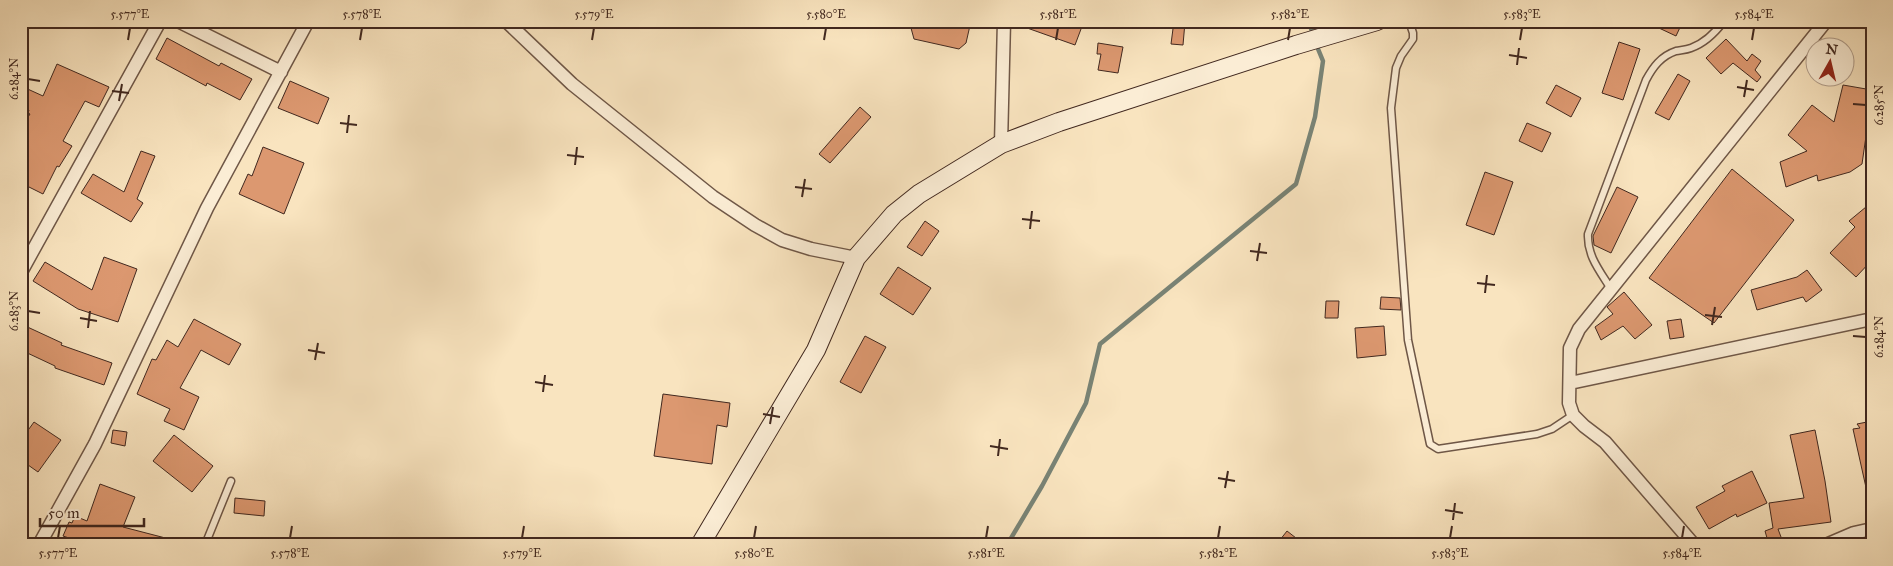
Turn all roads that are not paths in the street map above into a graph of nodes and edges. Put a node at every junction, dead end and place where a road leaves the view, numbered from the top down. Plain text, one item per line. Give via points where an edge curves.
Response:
1 (178, 21) edge
2 (308, 21) edge
3 (506, 21) edge
4 (1004, 21) edge
5 (1378, 21) edge
6 (1409, 21) edge
7 (1724, 21) edge
8 (1826, 21) edge
9 (155, 23) edge
10 (281, 72) junction
11 (1001, 144) junction
12 (856, 258) junction
13 (21, 272) edge
14 (1611, 289) junction
15 (1872, 319) edge
16 (1570, 383) junction
17 (1573, 415) junction
18 (232, 481) dead end
19 (1872, 529) edge
20 (39, 545) edge
21 (205, 545) edge
22 (700, 545) edge
23 (1694, 545) edge
24 (1826, 545) edge

1 - 10 street
2 - 10 street
3 - 12 street via 572,84 712,197 782,240
4 - 11 street
5 - 11 street via 1059,122
6 - 17 lane via 1413,39 1396,68 1391,108 1408,340 1430,444 1438,448 1537,434 1552,429
7 - 14 lane via 1704,42 1659,60 1646,80 1588,234 1589,253
8 - 14 street
9 - 13 street
10 - 20 street via 207,208 95,444
11 - 12 street via 919,194 894,214
12 - 22 street via 816,350
14 - 16 street via 1573,341
15 - 16 street
16 - 17 street via 1569,403
17 - 23 street via 1605,442
18 - 21 lane
19 - 24 street

